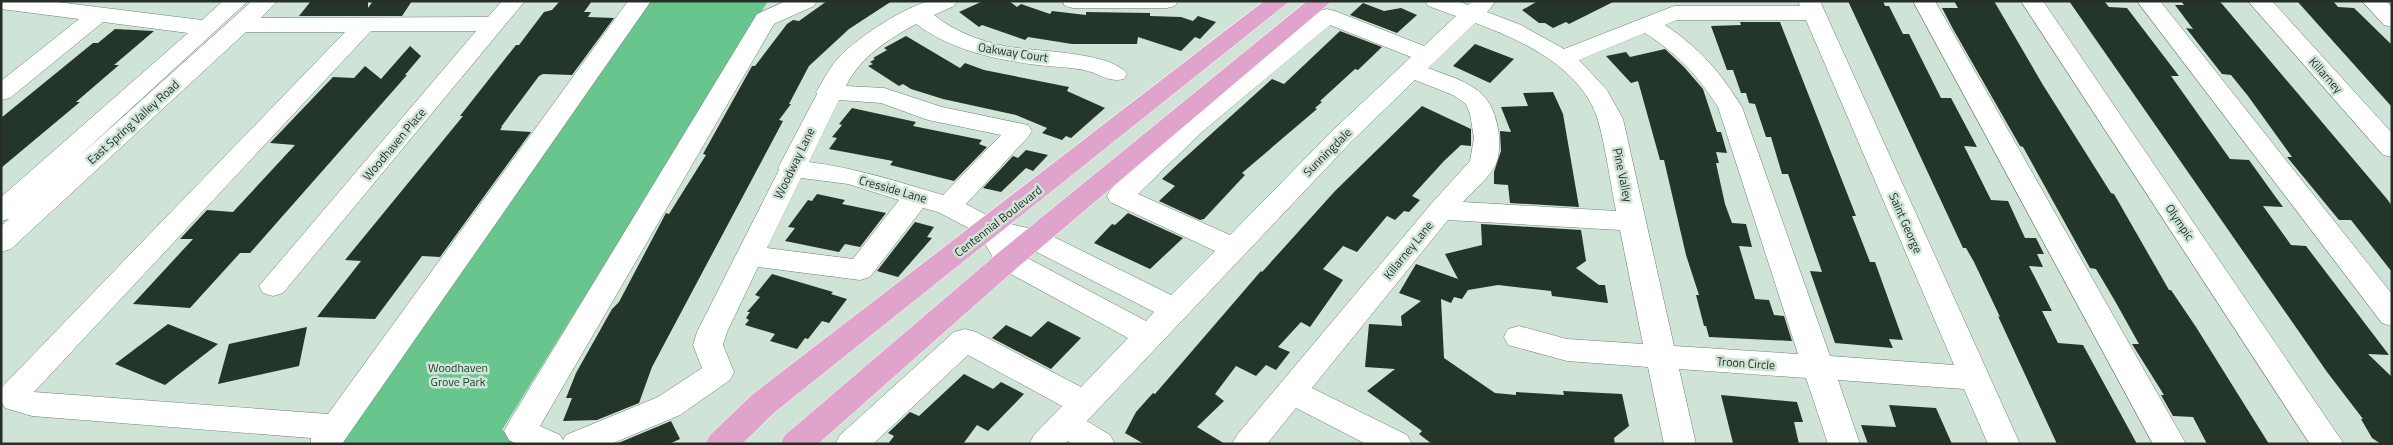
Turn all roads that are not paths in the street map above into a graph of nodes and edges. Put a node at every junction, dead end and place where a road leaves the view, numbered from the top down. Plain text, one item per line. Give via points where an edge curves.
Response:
1 (266, 1) edge
2 (514, 1) edge
3 (640, 1) edge
4 (806, 1) edge
5 (946, 1) edge
6 (1073, 1) edge
7 (1167, 1) edge
8 (1279, 1) edge
9 (1321, 1) edge
10 (1436, 1) edge
11 (1924, 1) edge
12 (2032, 1) edge
13 (2148, 1) edge
14 (2259, 1) edge
15 (2373, 1) edge
16 (1, 2) edge
17 (1811, 7) edge
18 (1478, 8) edge
19 (238, 13) edge
20 (917, 14) junction
21 (96, 16) junction
22 (2392, 20) edge
23 (495, 24) junction
24 (364, 25) junction
25 (1649, 25) junction
26 (207, 28) junction
27 (1563, 58) junction
28 (1419, 62) junction
29 (1115, 74) dead end
30 (828, 92) junction
31 (1, 93) edge
32 (2392, 149) edge
33 (791, 168) junction
34 (918, 195) junction
35 (948, 206) junction
36 (1441, 210) junction
37 (1, 212) edge
38 (1633, 221) junction
39 (990, 228) junction
40 (1034, 239) junction
41 (1, 242) edge
42 (1234, 248) junction
43 (749, 256) junction
44 (1008, 260) junction
45 (274, 286) dead end
46 (1174, 309) junction
47 (2392, 315) edge
48 (1149, 336) junction
49 (1519, 337) dead end
50 (1663, 357) junction
51 (1818, 368) junction
52 (1974, 378) junction
53 (1292, 392) junction
54 (1064, 423) edge
55 (330, 436) edge
56 (549, 444) edge
57 (577, 444) edge
58 (721, 444) edge
59 (796, 444) edge
60 (851, 444) edge
61 (1100, 444) edge
62 (1248, 444) edge
63 (1396, 444) edge
64 (1680, 444) edge
65 (1844, 444) edge
66 (2004, 444) edge
67 (2170, 444) edge
68 (2328, 444) edge

1 - 19 street, East Spring Valley Road
2 - 23 street, Woodhaven Place
3 - 55 street
4 - 56 street via 765,19 520,431
5 - 20 street, Woodway Lane
6 - 7 street
8 - 39 main road, Centennial Boulevard
9 - 40 main road
10 - 18 street, Pine Valley
11 - 67 street
12 - 68 street, Olympic
13 - 47 street
14 - 32 street, Killarney
15 - 22 street
16 - 21 street
17 - 25 street via 1674,14
17 - 52 street, Saint George
18 - 27 street, Pine Valley
18 - 28 street, Sunningdale
19 - 24 street
19 - 26 street, East Spring Valley Road
19 - 41 street, East Spring Valley Road
20 - 29 street, Oakway Court via 931,26 968,45 1010,54 1078,60 1102,66
20 - 30 street, Woodway Lane via 865,45 843,67
21 - 26 street
21 - 31 street
23 - 24 street
23 - 45 street, Woodhaven Place
24 - 55 street via 15,392 16,399 32,404
25 - 27 street
25 - 51 street via 1682,47 1712,78 1730,107
26 - 37 street, East Spring Valley Road
27 - 38 street, Pine Valley via 1588,79 1605,105
28 - 36 street, Killarney Lane via 1476,100 1483,114 1487,138 1484,163
28 - 42 street, Sunningdale
28 - 42 street, Killarney Lane via 1327,16 1193,126 1120,196
30 - 33 street, Woodway Lane
30 - 35 street via 884,96 937,114 1019,131
33 - 34 street, Cresside Lane via 850,176
33 - 43 street, Woodway Lane
34 - 35 street, Cresside Lane
34 - 43 street via 860,270
35 - 39 street, Cresside Lane
36 - 38 street
36 - 53 street, Killarney Lane
38 - 50 street, Pine Valley
39 - 40 street, Cresside Lane
39 - 44 street
39 - 58 main road, Centennial Boulevard via 764,403
40 - 44 main road
40 - 46 street
42 - 46 street, Sunningdale
43 - 57 street, Woodway Lane via 710,338 708,346 719,372 669,406
44 - 48 street
44 - 59 main road
46 - 48 street, Sunningdale
48 - 54 street, Sunningdale
49 - 50 street, Troon Circle via 1567,350
50 - 51 street, Troon Circle
50 - 64 street, Pine Valley
51 - 52 street, Troon Circle
51 - 65 street
52 - 66 street, Saint George
53 - 62 street, Killarney Lane
53 - 63 street
54 - 60 street via 965,340
54 - 61 street

